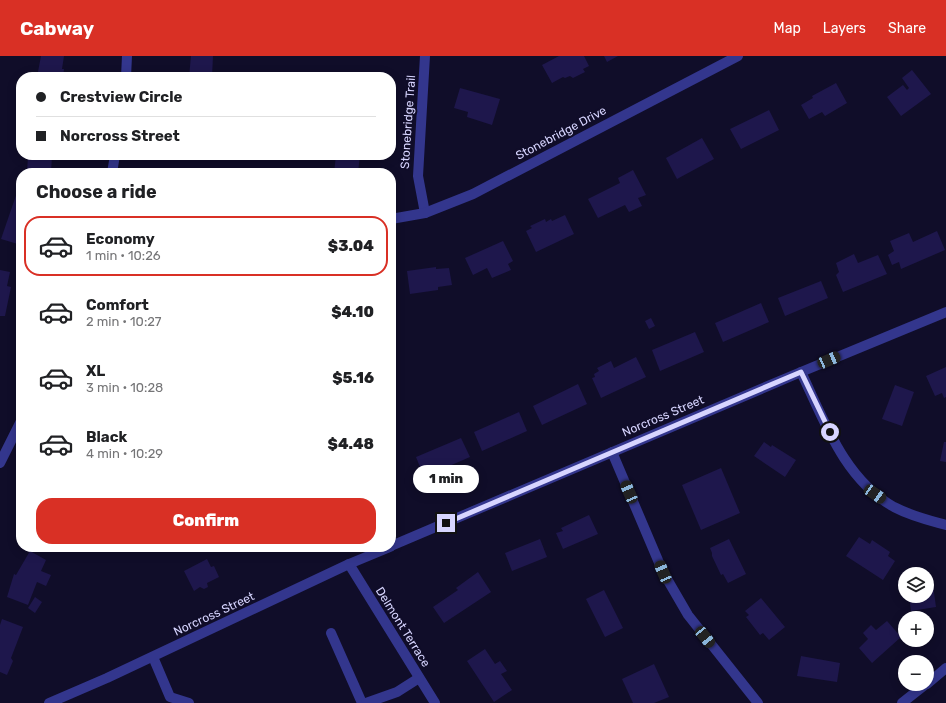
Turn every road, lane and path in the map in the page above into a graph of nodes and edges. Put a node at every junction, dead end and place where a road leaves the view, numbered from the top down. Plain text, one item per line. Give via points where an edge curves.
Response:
1 (127, 56) edge
2 (425, 56) edge
3 (738, 56) edge
4 (126, 72) edge
5 (425, 212) junction
6 (396, 218) edge
7 (946, 312) edge
8 (801, 372) junction
9 (16, 431) edge
10 (612, 452) junction
11 (0, 463) edge
12 (946, 525) edge
13 (396, 544) edge
14 (378, 552) edge
15 (349, 564) junction
16 (331, 633) dead end
17 (153, 657) junction
18 (946, 668) edge
19 (419, 678) junction
20 (934, 678) edge
21 (918, 691) edge
22 (169, 700) edge
23 (49, 703) edge
24 (189, 703) edge
25 (362, 703) edge
26 (366, 703) edge
27 (435, 703) edge
28 (758, 703) edge
29 (902, 703) edge

1 - 4 street
2 - 5 street, Stonebridge Trail via 418,176
3 - 5 street, Stonebridge Drive via 473,194
5 - 6 street, Stonebridge Drive
7 - 8 street, Norcross Street
8 - 10 street, Norcross Street
8 - 12 street via 842,456 857,477 894,507
9 - 11 street
10 - 13 street, Norcross Street
10 - 28 street via 663,572 688,615
14 - 15 street, Norcross Street
15 - 17 street, Norcross Street
15 - 19 street, Delmont Terrace
16 - 25 street
17 - 22 street
17 - 23 street, Norcross Street
18 - 20 street
19 - 26 street via 397,692
19 - 27 street, Delmont Terrace
21 - 29 street
22 - 24 street

